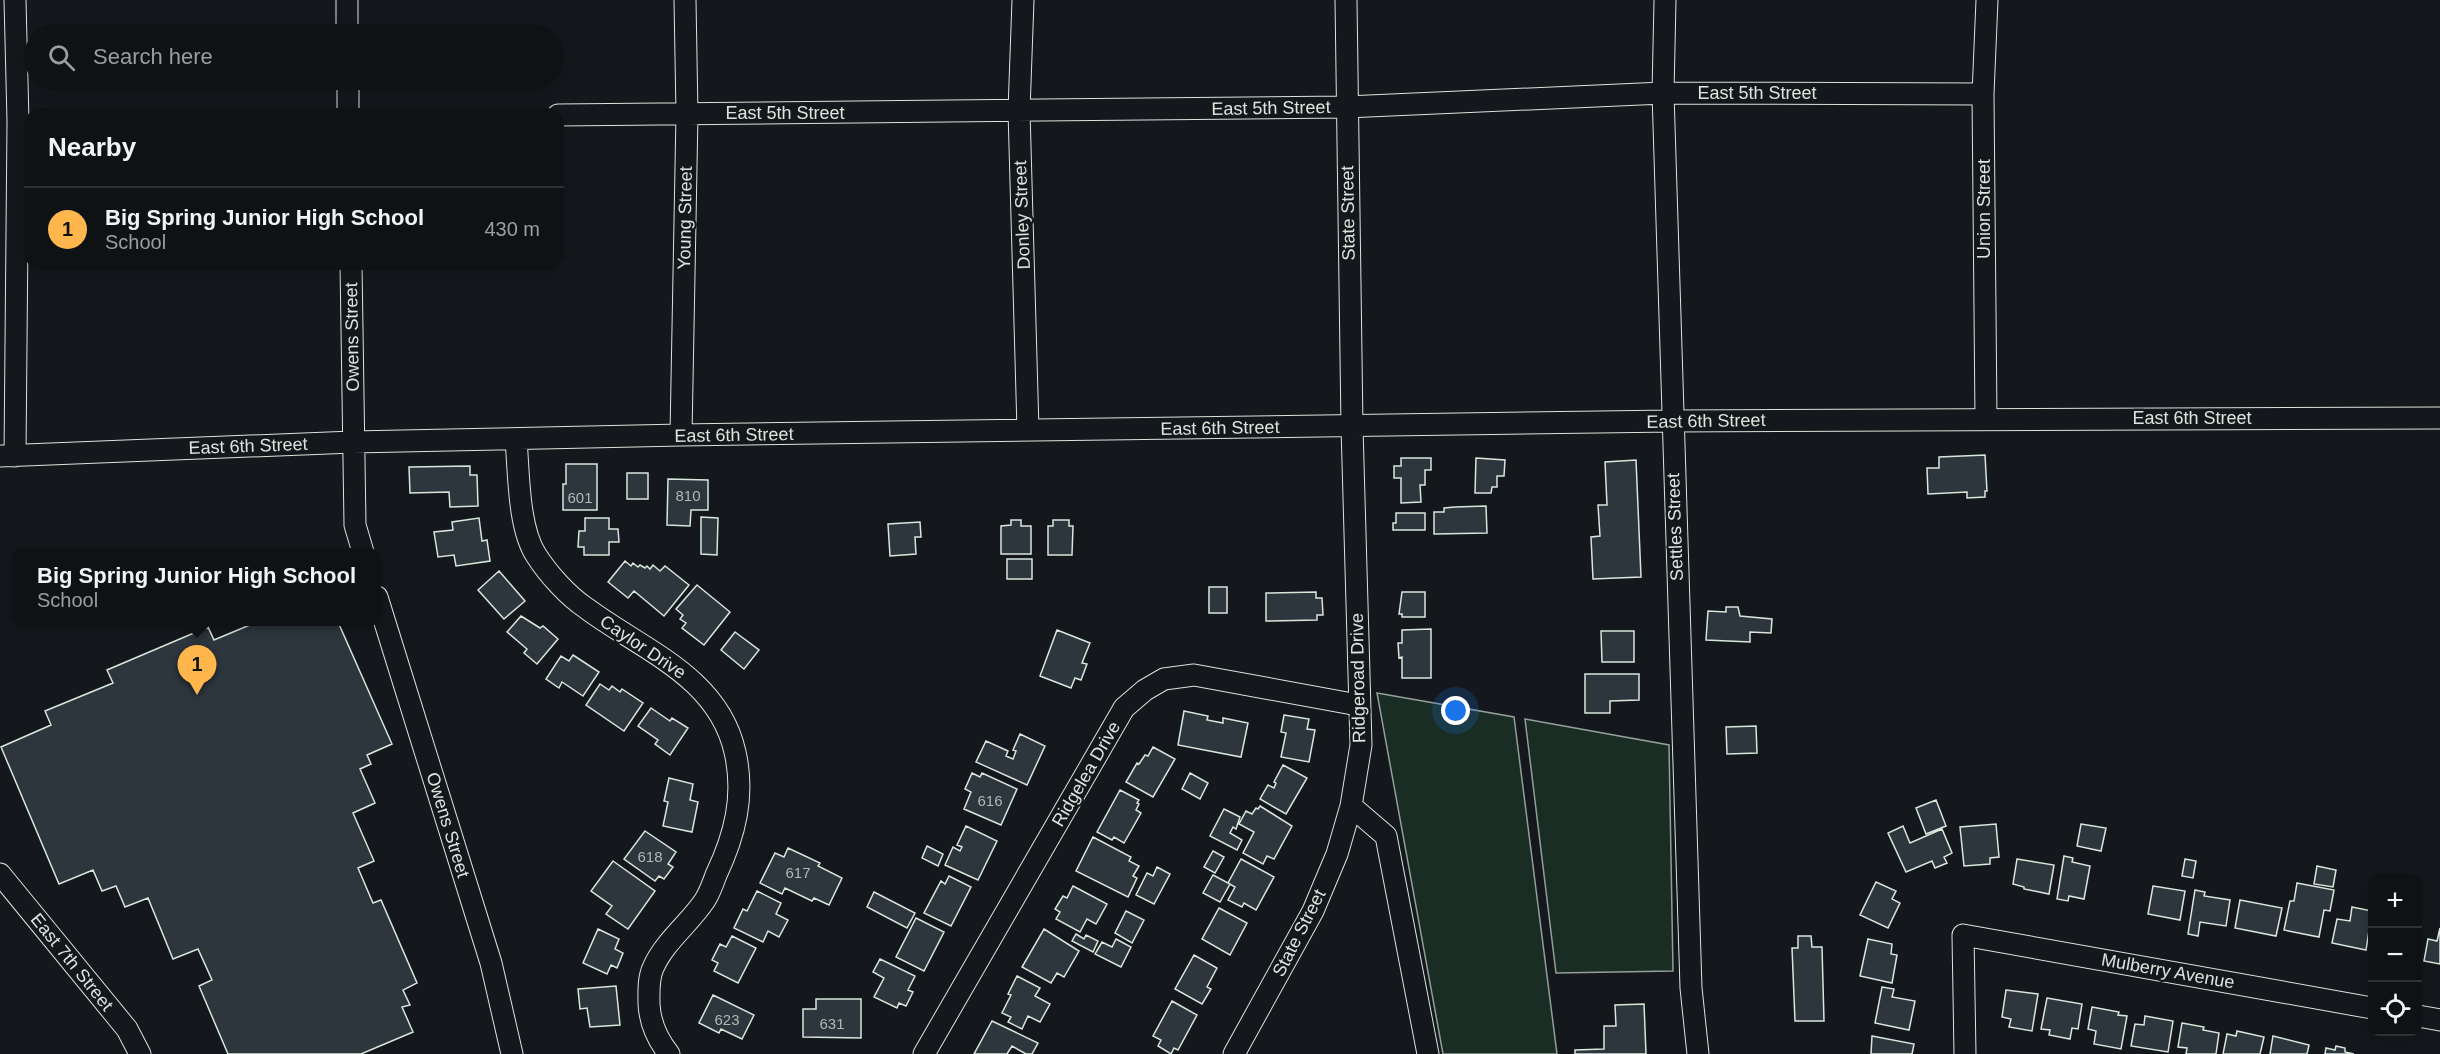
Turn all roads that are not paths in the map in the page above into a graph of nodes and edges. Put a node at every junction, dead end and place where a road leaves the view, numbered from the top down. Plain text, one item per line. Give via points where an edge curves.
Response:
1 (15, 0) edge
2 (346, 0) edge
3 (686, 0) edge
4 (1023, 0) edge
5 (1346, 0) edge
6 (1665, 0) edge
7 (1987, 0) edge
8 (347, 24) edge
9 (348, 90) edge
10 (1663, 93) junction
11 (1983, 94) junction
12 (1346, 107) junction
13 (348, 108) edge
14 (1019, 111) junction
15 (687, 114) junction
16 (564, 115) edge
17 (16, 121) edge
18 (351, 270) edge
19 (2440, 417) edge
20 (1986, 419) junction
21 (1672, 421) junction
22 (1352, 427) junction
23 (1028, 430) junction
24 (681, 435) junction
25 (516, 440) junction
26 (353, 442) junction
27 (8, 456) edge
28 (362, 548) edge
29 (381, 610) edge
30 (1359, 705) junction
31 (1351, 806) junction
32 (0, 874) edge
33 (2368, 1007) edge
34 (2422, 1017) edge
35 (2440, 1020) edge
36 (140, 1054) edge
37 (512, 1054) edge
38 (669, 1054) edge
39 (924, 1054) edge
40 (1234, 1054) edge
41 (1428, 1054) edge
42 (1698, 1054) edge
43 (1965, 1054) edge

1 - 17 street
2 - 8 street
3 - 15 street, Young Street
4 - 14 street, Donley Street
5 - 12 street, State Street
6 - 10 street, Settles Street
7 - 11 street, Union Street
9 - 13 street
10 - 11 street, East 5th Street
10 - 12 street, East 5th Street
10 - 21 street, Settles Street
11 - 20 street, Union Street
12 - 14 street, East 5th Street
12 - 22 street, State Street
14 - 15 street, East 5th Street
14 - 23 street, Donley Street
15 - 16 street, East 5th Street
15 - 24 street, Young Street
17 - 27 street
18 - 26 street, Owens Street
19 - 20 street, East 6th Street
20 - 21 street, East 6th Street
21 - 22 street, East 6th Street
21 - 42 street, Settles Street via 1691,988
22 - 23 street, East 6th Street
22 - 30 street, Ridgeroad Drive
23 - 24 street, East 6th Street
24 - 25 street, East 6th Street
25 - 26 street, East 6th Street
25 - 38 street, Caylor Drive via 522,517 535,554 584,607 678,668 708,695 735,750 740,780 738,814 728,850 705,899 652,969 650,1022
26 - 27 street, East 6th Street
26 - 28 street, Owens Street via 355,525
29 - 37 street, Owens Street via 491,963
30 - 31 street, Ridgeroad Drive via 1361,745
30 - 39 street, Ridgelea Drive via 1194,675 1164,679 1145,690 1124,708
31 - 40 street, State Street via 1337,854 1313,911
31 - 41 street via 1386,836
32 - 36 street, East 7th Street via 127,1029
33 - 43 street, Mulberry Avenue via 1963,935
34 - 35 street

